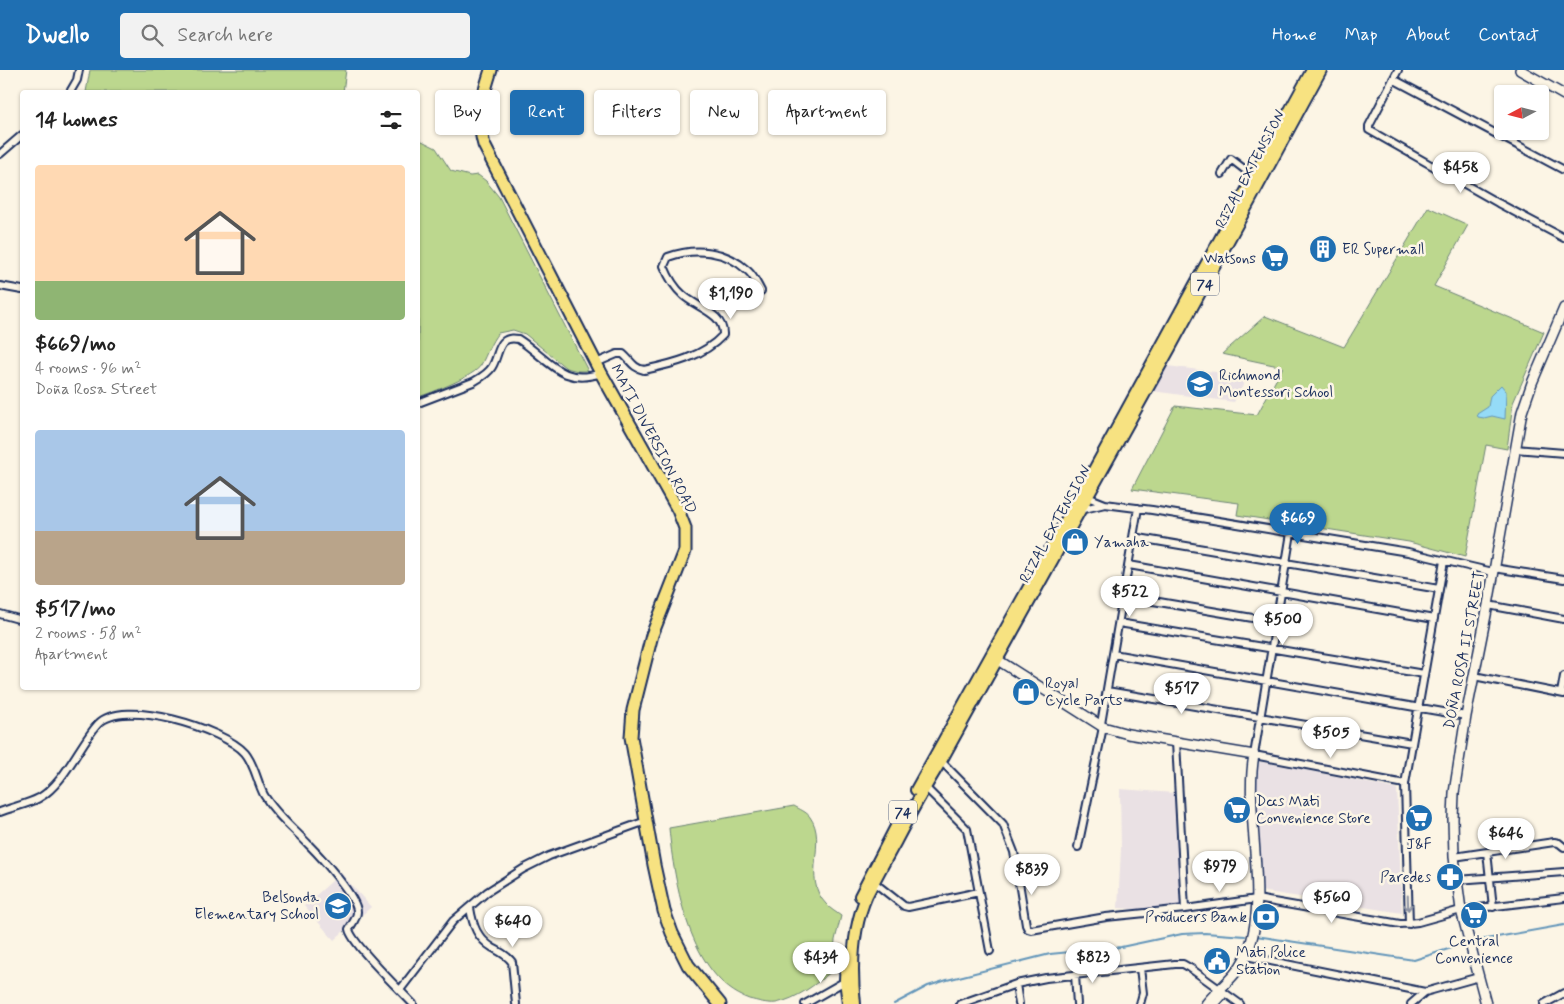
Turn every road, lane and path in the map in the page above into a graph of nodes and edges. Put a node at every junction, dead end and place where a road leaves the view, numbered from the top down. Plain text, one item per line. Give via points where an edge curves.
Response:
1 (79, 70) edge
2 (491, 70) edge
3 (1312, 70) edge
4 (1321, 70) edge
5 (1398, 70) edge
6 (1520, 70) edge
7 (1393, 79) junction
8 (71, 90) edge
9 (1564, 95) edge
10 (20, 137) edge
11 (0, 154) edge
12 (1564, 170) edge
13 (1222, 174) dead end
14 (1253, 176) junction
15 (1564, 238) edge
16 (0, 286) edge
17 (20, 290) edge
18 (761, 291) dead end
19 (1564, 308) edge
20 (599, 368) junction
21 (420, 402) edge
22 (1515, 449) junction
23 (1564, 453) edge
24 (1084, 495) junction
25 (1105, 504) junction
26 (1138, 508) junction
27 (1076, 509) junction
28 (1291, 533) junction
29 (1134, 538) junction
30 (1444, 561) junction
31 (1286, 563) junction
32 (1129, 565) junction
33 (1494, 570) junction
34 (1564, 579) edge
35 (1439, 589) junction
36 (1281, 593) junction
37 (1124, 596) junction
38 (1488, 605) junction
39 (0, 614) edge
40 (20, 619) edge
41 (1434, 619) junction
42 (1564, 619) edge
43 (1276, 622) junction
44 (1119, 623) junction
45 (1272, 650) junction
46 (1113, 654) junction
47 (994, 657) junction
48 (1424, 674) junction
49 (1474, 676) junction
50 (1564, 676) edge
51 (1266, 682) junction
52 (1107, 691) junction
53 (1563, 694) edge
54 (1418, 708) junction
55 (1466, 716) junction
56 (1260, 717) junction
57 (1102, 726) junction
58 (1176, 742) junction
59 (1412, 743) junction
60 (1254, 755) junction
61 (941, 761) junction
62 (1405, 784) junction
63 (925, 787) junction
64 (0, 812) edge
65 (646, 821) junction
66 (1078, 847) dead end
67 (1564, 847) edge
68 (1487, 852) junction
69 (1454, 857) junction
70 (1564, 872) edge
71 (1490, 878) junction
72 (871, 880) junction
73 (1457, 880) junction
74 (979, 892) junction
75 (1564, 898) edge
76 (1257, 899) junction
77 (1492, 907) junction
78 (470, 908) junction
79 (1185, 909) junction
80 (1461, 910) junction
81 (1409, 924) junction
82 (990, 951) dead end
83 (1246, 956) junction
84 (1140, 968) junction
85 (1075, 975) junction
86 (1479, 977) junction
87 (849, 980) junction
88 (1016, 984) junction
89 (400, 990) junction
90 (1221, 990) junction
91 (1425, 992) junction
92 (1564, 993) edge
93 (413, 1004) edge
94 (516, 1004) edge
95 (720, 1004) edge
96 (806, 1004) edge
97 (848, 1004) edge
98 (855, 1004) edge
99 (960, 1004) edge
100 (1019, 1004) edge
101 (1077, 1004) edge
102 (1140, 1004) edge
103 (1206, 1004) edge
104 (1214, 1004) edge
105 (1240, 1004) edge
106 (1411, 1004) edge
107 (1486, 1004) edge
108 (1544, 1004) edge

1 - 8 street
2 - 20 highway, MATI DIVERSION ROAD via 479,116 484,145
3 - 14 main road, RIZAL EXTENSION / 74
4 - 24 main road, RIZAL EXTENSION / 74
5 - 7 street
6 - 9 main road
7 - 12 street
7 - 15 street via 1369,130
10 - 11 street
13 - 14 street via 1231,159
14 - 24 main road, RIZAL EXTENSION / 74
16 - 17 street
18 - 20 street via 748,270 717,253 694,251 668,257 664,266 674,285 682,295 721,322 723,335 709,347 687,358 644,370 633,366 623,354 617,354
19 - 22 main road, DOÑA ROSA II STREET via 1526,399
20 - 21 street via 581,378 570,376 518,338 510,337 504,340 491,369 482,377
20 - 65 highway, MATI DIVERSION ROAD via 685,528 686,551 652,635 631,723 633,753
22 - 23 street
22 - 33 main road, DOÑA ROSA II STREET
24 - 25 street
24 - 27 main road, RIZAL EXTENSION / 74
25 - 26 street
25 - 27 street
26 - 28 street
26 - 29 street
27 - 47 main road, RIZAL EXTENSION / 74
28 - 30 street
28 - 31 street
29 - 31 street
29 - 32 street
30 - 33 street
30 - 35 street
31 - 35 street
31 - 36 street
32 - 36 street
32 - 37 street
33 - 34 street
33 - 38 main road, DOÑA ROSA II STREET
35 - 41 street
36 - 41 street
36 - 43 street
37 - 43 street
37 - 44 street
38 - 42 street
38 - 49 main road, DOÑA ROSA II STREET
39 - 40 street
41 - 48 street
43 - 45 street
44 - 45 street
44 - 46 street
45 - 48 street
45 - 51 street
46 - 51 street
46 - 52 street
47 - 57 main road
47 - 61 main road, RIZAL EXTENSION / 74
47 - 72 main road, RIZAL EXTENSION / 74
48 - 54 street
49 - 53 street
49 - 55 main road, DOÑA ROSA II STREET
50 - 53 street
51 - 54 street
51 - 56 street
52 - 56 street
52 - 57 street
54 - 55 street
54 - 59 street
55 - 69 main road, DOÑA ROSA II STREET via 1454,793
56 - 59 street
56 - 60 street
57 - 58 main road
57 - 66 street
58 - 60 main road
58 - 79 street
59 - 62 street
60 - 62 street
60 - 76 main road via 1251,782
61 - 63 main road, RIZAL EXTENSION / 74
61 - 79 street via 1003,824 1014,852 1028,929
62 -> 81 street
63 - 72 main road, RIZAL EXTENSION / 74
63 - 74 street via 967,829
64 - 89 street via 40,797 106,718 128,714 152,716 198,726 245,753 263,794 273,808 349,892 357,910 350,933
65 - 78 street via 532,865 486,892
65 - 95 highway, MATI DIVERSION ROAD via 672,933 688,965
67 - 68 street via 1554,842
68 - 69 street
68 - 71 street
69 - 73 main road, DOÑA ROSA II STREET
70 - 71 street
71 - 73 street
71 - 77 street
72 - 74 street via 908,907
72 - 87 main road, RIZAL EXTENSION / 74 via 857,926
73 - 80 main road, DOÑA ROSA II STREET
74 - 82 street
75 - 77 street
76 - 79 street
76 - 81 street
76 - 83 main road
77 - 80 street
78 - 89 street via 453,921
78 - 94 street via 476,933 512,962
80 - 81 street
80 - 86 main road, DOÑA ROSA II STREET
83 - 90 main road
83 - 91 street
84 - 85 street
84 - 90 street via 1183,964
84 - 102 street via 1143,993
85 - 88 street
85 - 101 street
86 - 91 street
86 - 107 main road, DOÑA ROSA II STREET
87 - 96 street
87 - 97 main road, RIZAL EXTENSION / 74
87 - 98 main road, RIZAL EXTENSION / 74
88 - 99 street
88 - 100 street
89 - 93 street
90 - 103 main road
90 - 104 main road via 1221,996
90 - 105 street
91 - 106 street
92 - 108 street

